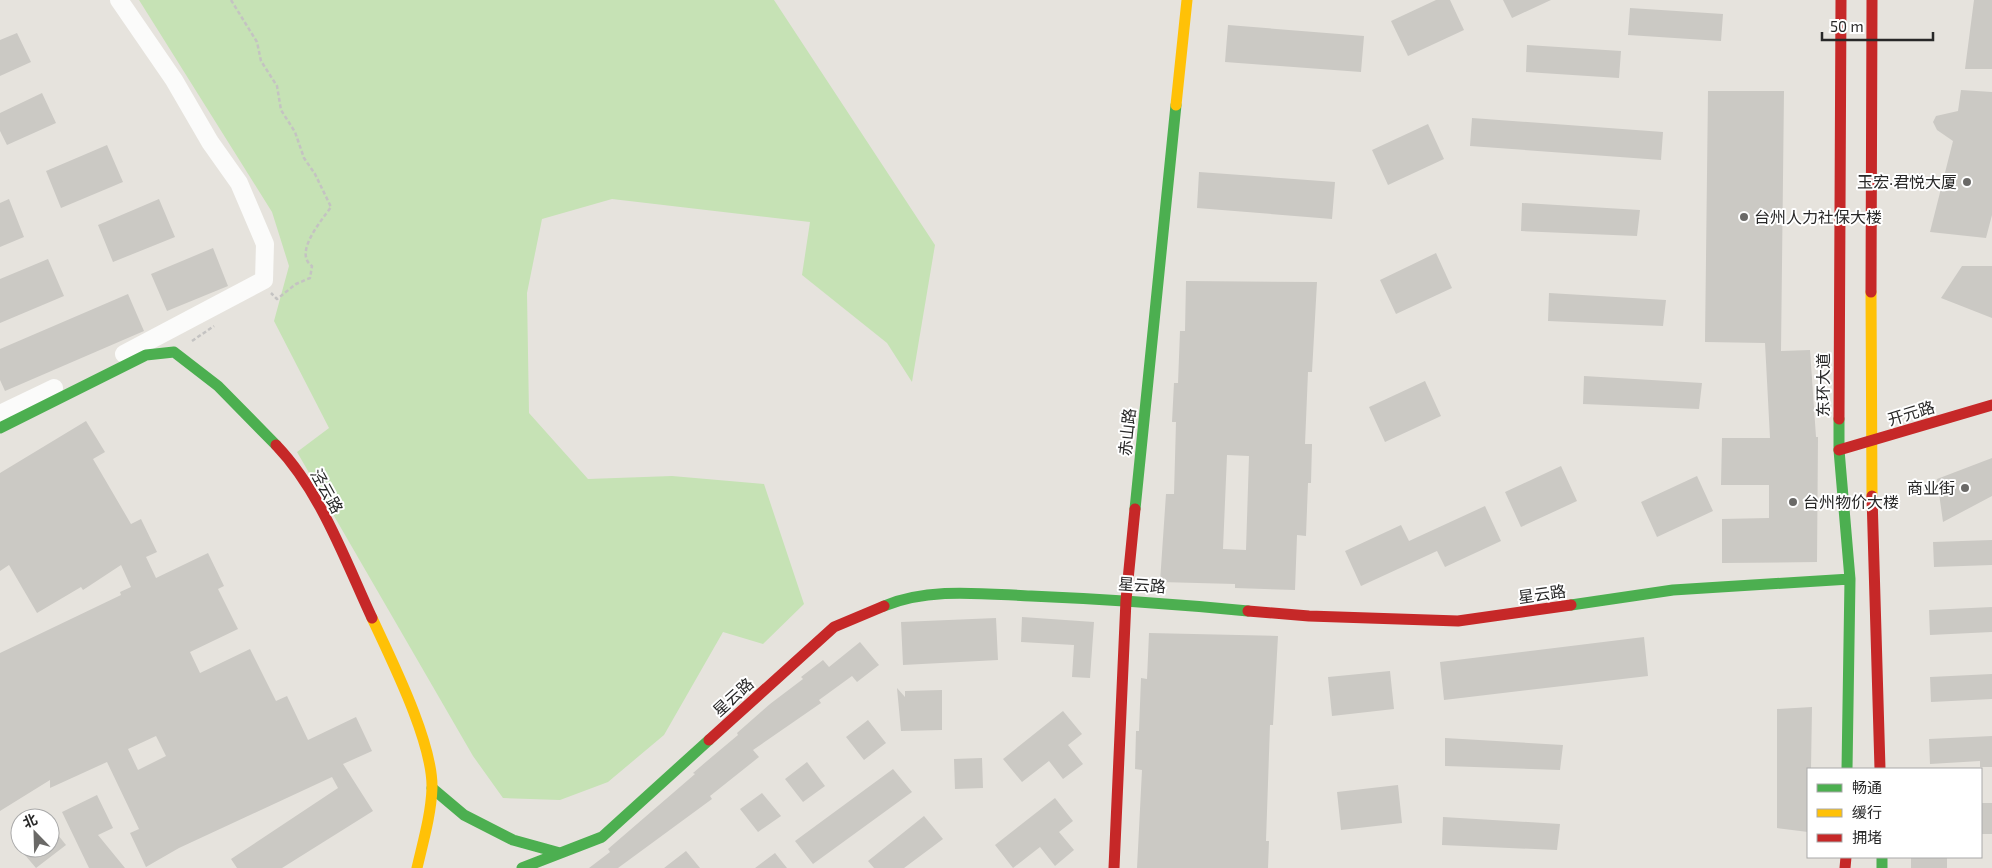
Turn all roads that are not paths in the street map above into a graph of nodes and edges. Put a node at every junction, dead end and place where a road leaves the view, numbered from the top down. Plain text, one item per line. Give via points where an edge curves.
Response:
1 (119, 0) edge
2 (1187, 0) edge
3 (1841, 0) edge
4 (1872, 0) edge
5 (1992, 405) edge
6 (0, 414) edge
7 (0, 428) edge
8 (1871, 442) junction
9 (1840, 450) junction
10 (1850, 580) junction
11 (1126, 600) junction
12 (1847, 768) edge
13 (1880, 768) edge
14 (432, 788) junction
15 (560, 853) junction
16 (417, 868) edge
17 (522, 868) edge
18 (1114, 868) edge

1 - 6 street via 239,183 265,244 264,280 114,360
2 - 11 street, 赤山路
3 - 9 street, 东环大道
4 - 8 street
5 - 8 street, 开元路
7 - 14 street, 泾云路 via 146,355 174,352 218,386 292,463 321,510 394,665 427,752
8 - 9 street, 开元路
8 - 13 street
9 - 10 street, 东环大道
10 - 11 street, 星云路 via 1673,590 1458,621 1310,616
10 - 12 street, 东环大道
11 - 15 street, 星云路 via 966,593 905,597 834,627 602,837
11 - 18 street, 赤山路
14 - 15 street via 480,824 513,840
14 - 16 street, 泾云路
15 - 17 street, 星云路

